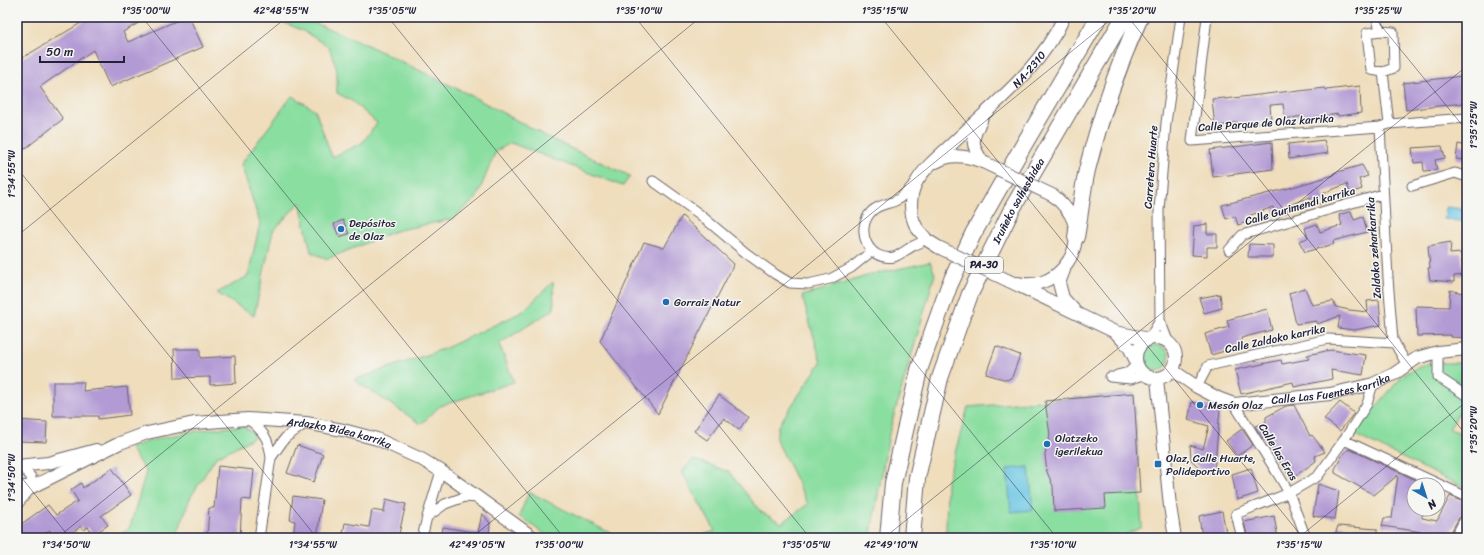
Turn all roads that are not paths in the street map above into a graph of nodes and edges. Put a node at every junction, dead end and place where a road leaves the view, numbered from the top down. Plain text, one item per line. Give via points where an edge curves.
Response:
1 (1064, 17) edge
2 (1088, 17) edge
3 (1099, 17) edge
4 (1124, 17) edge
5 (1140, 17) edge
6 (1182, 17) edge
7 (1207, 17) edge
8 (1377, 17) edge
9 (1380, 31) junction
10 (1383, 72) junction
11 (985, 115) junction
12 (1467, 118) edge
13 (1385, 125) junction
14 (983, 162) junction
15 (926, 169) junction
16 (1467, 177) edge
17 (653, 181) dead end
18 (916, 182) junction
19 (1412, 186) dead end
20 (1383, 194) junction
21 (1076, 237) junction
22 (927, 240) junction
23 (1230, 250) dead end
24 (872, 251) junction
25 (1066, 266) junction
26 (1009, 281) junction
27 (1077, 314) junction
28 (1160, 320) junction
29 (1115, 332) junction
30 (1149, 338) junction
31 (1168, 341) junction
32 (1395, 343) junction
33 (1467, 349) edge
34 (1438, 352) junction
35 (1136, 362) junction
36 (922, 364) junction
37 (1408, 365) junction
38 (1172, 370) junction
39 (1144, 375) junction
40 (1157, 378) junction
41 (1373, 384) junction
42 (1196, 387) junction
43 (1467, 396) edge
44 (1234, 404) junction
45 (248, 419) junction
46 (306, 423) junction
47 (1344, 440) junction
48 (120, 443) junction
49 (271, 458) junction
50 (19, 466) edge
51 (441, 471) junction
52 (17, 487) edge
53 (32, 487) junction
54 (1289, 493) junction
55 (1467, 497) edge
56 (21, 498) edge
57 (478, 498) junction
58 (17, 505) edge
59 (1467, 515) edge
60 (426, 517) junction
61 (259, 538) edge
62 (422, 538) edge
63 (534, 538) edge
64 (888, 538) edge
65 (912, 538) edge
66 (1176, 538) edge
67 (1242, 538) edge
68 (1306, 538) edge
69 (1455, 538) edge

1 - 11 street, NA-2310 via 1058,32 1038,61
2 - 36 highway via 972,223 936,309
3 - 36 highway, Iruñeko saihesbidea / PA-30 via 973,234 949,286
4 - 65 highway, Iruñeko saihesbidea / PA-30 via 1012,208 970,294 940,378 917,478
5 - 21 highway via 1103,113 1087,171
6 - 28 street, Carretera Huarte via 1166,123 1160,202
7 - 13 street, Calle Parque de Olaz karrika via 1192,141
8 - 9 street
9 - 10 street via 1393,32 1394,68
9 - 10 street via 1367,32 1371,70
10 - 13 street, Zaldoko zeharkarrika
11 - 14 street via 973,141
11 - 15 street
12 - 13 street, Calle Parque de Olaz karrika
13 - 20 street, Zaldoko zeharkarrika
14 - 15 street via 970,157 954,156 939,160
14 - 21 street, bridge via 1054,196 1066,207 1073,221
15 - 18 street
16 - 19 street via 1455,173
17 - 24 street via 698,213 746,254 790,283 808,284 830,279 851,268
18 - 22 street via 911,197 912,213 917,228
18 - 24 street via 897,200 886,203 872,212 864,225 863,239
20 - 23 street, Calle Gurimendi karrika via 1242,235
20 - 32 street, Zaldoko zeharkarrika via 1388,286
21 - 25 street via 1073,252
22 - 24 street via 895,257 882,257
22 - 26 street, bridge
25 - 26 street via 1054,277 1040,284 1024,285
25 - 27 street via 1059,283 1063,298
26 - 27 street
27 - 29 street
28 - 30 street
28 - 31 street, Carretera Huarte
29 - 30 street
29 - 35 street via 1129,347
30 - 31 street
30 - 35 street via 1139,346
31 - 38 street via 1176,358
32 - 37 street, Zaldoko zeharkarrika
32 - 42 street, Calle Zaldoko karrika via 1328,339 1251,356 1208,366
33 - 34 street, Calle Las Fuentes karrika
34 - 37 street, Calle Las Fuentes karrika via 1418,358
34 - 43 street via 1438,377
35 - 39 street
35 - 39 street via 1129,372 1110,377 1130,379
36 - 64 highway, Iruñeko saihesbidea / PA-30 via 893,483
37 - 41 street, Calle Las Fuentes karrika
38 - 40 street
38 - 42 street, Calle Las Fuentes karrika
39 - 40 street
40 - 66 street via 1170,506
41 - 44 street, Calle Las Fuentes karrika via 1330,394
41 - 47 street via 1367,404
42 - 44 street, Calle Las Fuentes karrika
44 - 54 street, Calle las Eras
45 - 46 street, Ardazko Bidea karrika
45 - 48 street, Ardazko Bidea karrika via 194,423 147,433
45 - 49 street via 265,435 270,446
46 - 49 street via 285,438
46 - 51 street, Ardazko Bidea karrika via 377,439
47 - 54 street via 1318,476
47 - 55 street
48 - 50 street, Ardazko Bidea karrika via 48,462
48 - 53 street, Ardazko Bidea karrika
49 - 61 street
50 - 53 street via 32,478
51 - 57 street, Ardazko Bidea karrika
51 - 60 street
52 - 53 street, Ardazko Bidea karrika
53 - 56 street
54 - 67 street via 1236,514
54 - 68 street, Calle las Eras
56 - 58 street
57 - 60 street via 464,497 445,504
57 - 63 street, Ardazko Bidea karrika
59 - 69 street
60 - 62 street

